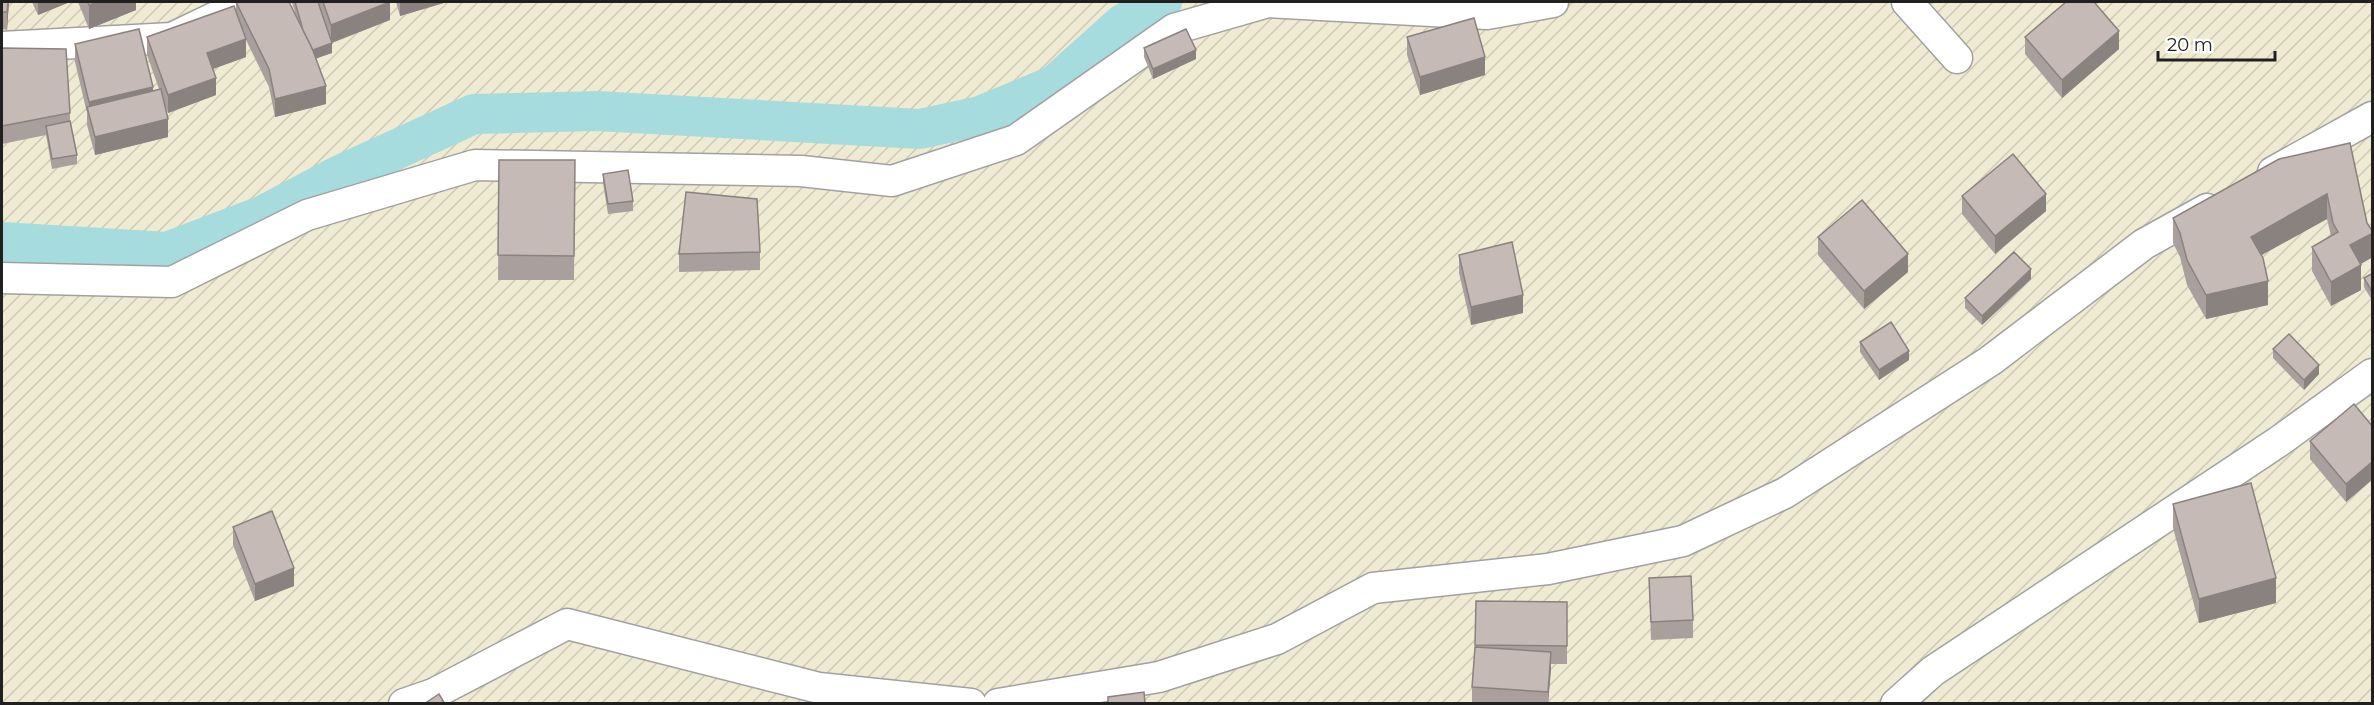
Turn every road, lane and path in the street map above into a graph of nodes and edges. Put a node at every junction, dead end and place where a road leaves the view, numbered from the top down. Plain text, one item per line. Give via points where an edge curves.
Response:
1 (247, 2) edge
2 (1553, 2) edge
3 (1907, 2) edge
4 (2, 47) edge
5 (1957, 58) dead end
6 (2373, 117) edge
7 (2, 278) edge
8 (2373, 374) edge
9 (404, 704) edge
10 (971, 704) edge
11 (998, 704) edge
12 (1896, 704) edge

1 - 4 street via 172,38
2 - 7 street via 1487,14 1268,2 1174,29 1016,140 892,181 801,171 475,165 307,215 172,282
3 - 5 street
6 - 11 street via 2144,244 1990,361 1785,493 1683,541 1548,569 1373,588 1277,639 1158,677
8 - 12 street via 2089,570 1933,670
9 - 10 street via 433,694 567,624 819,688

